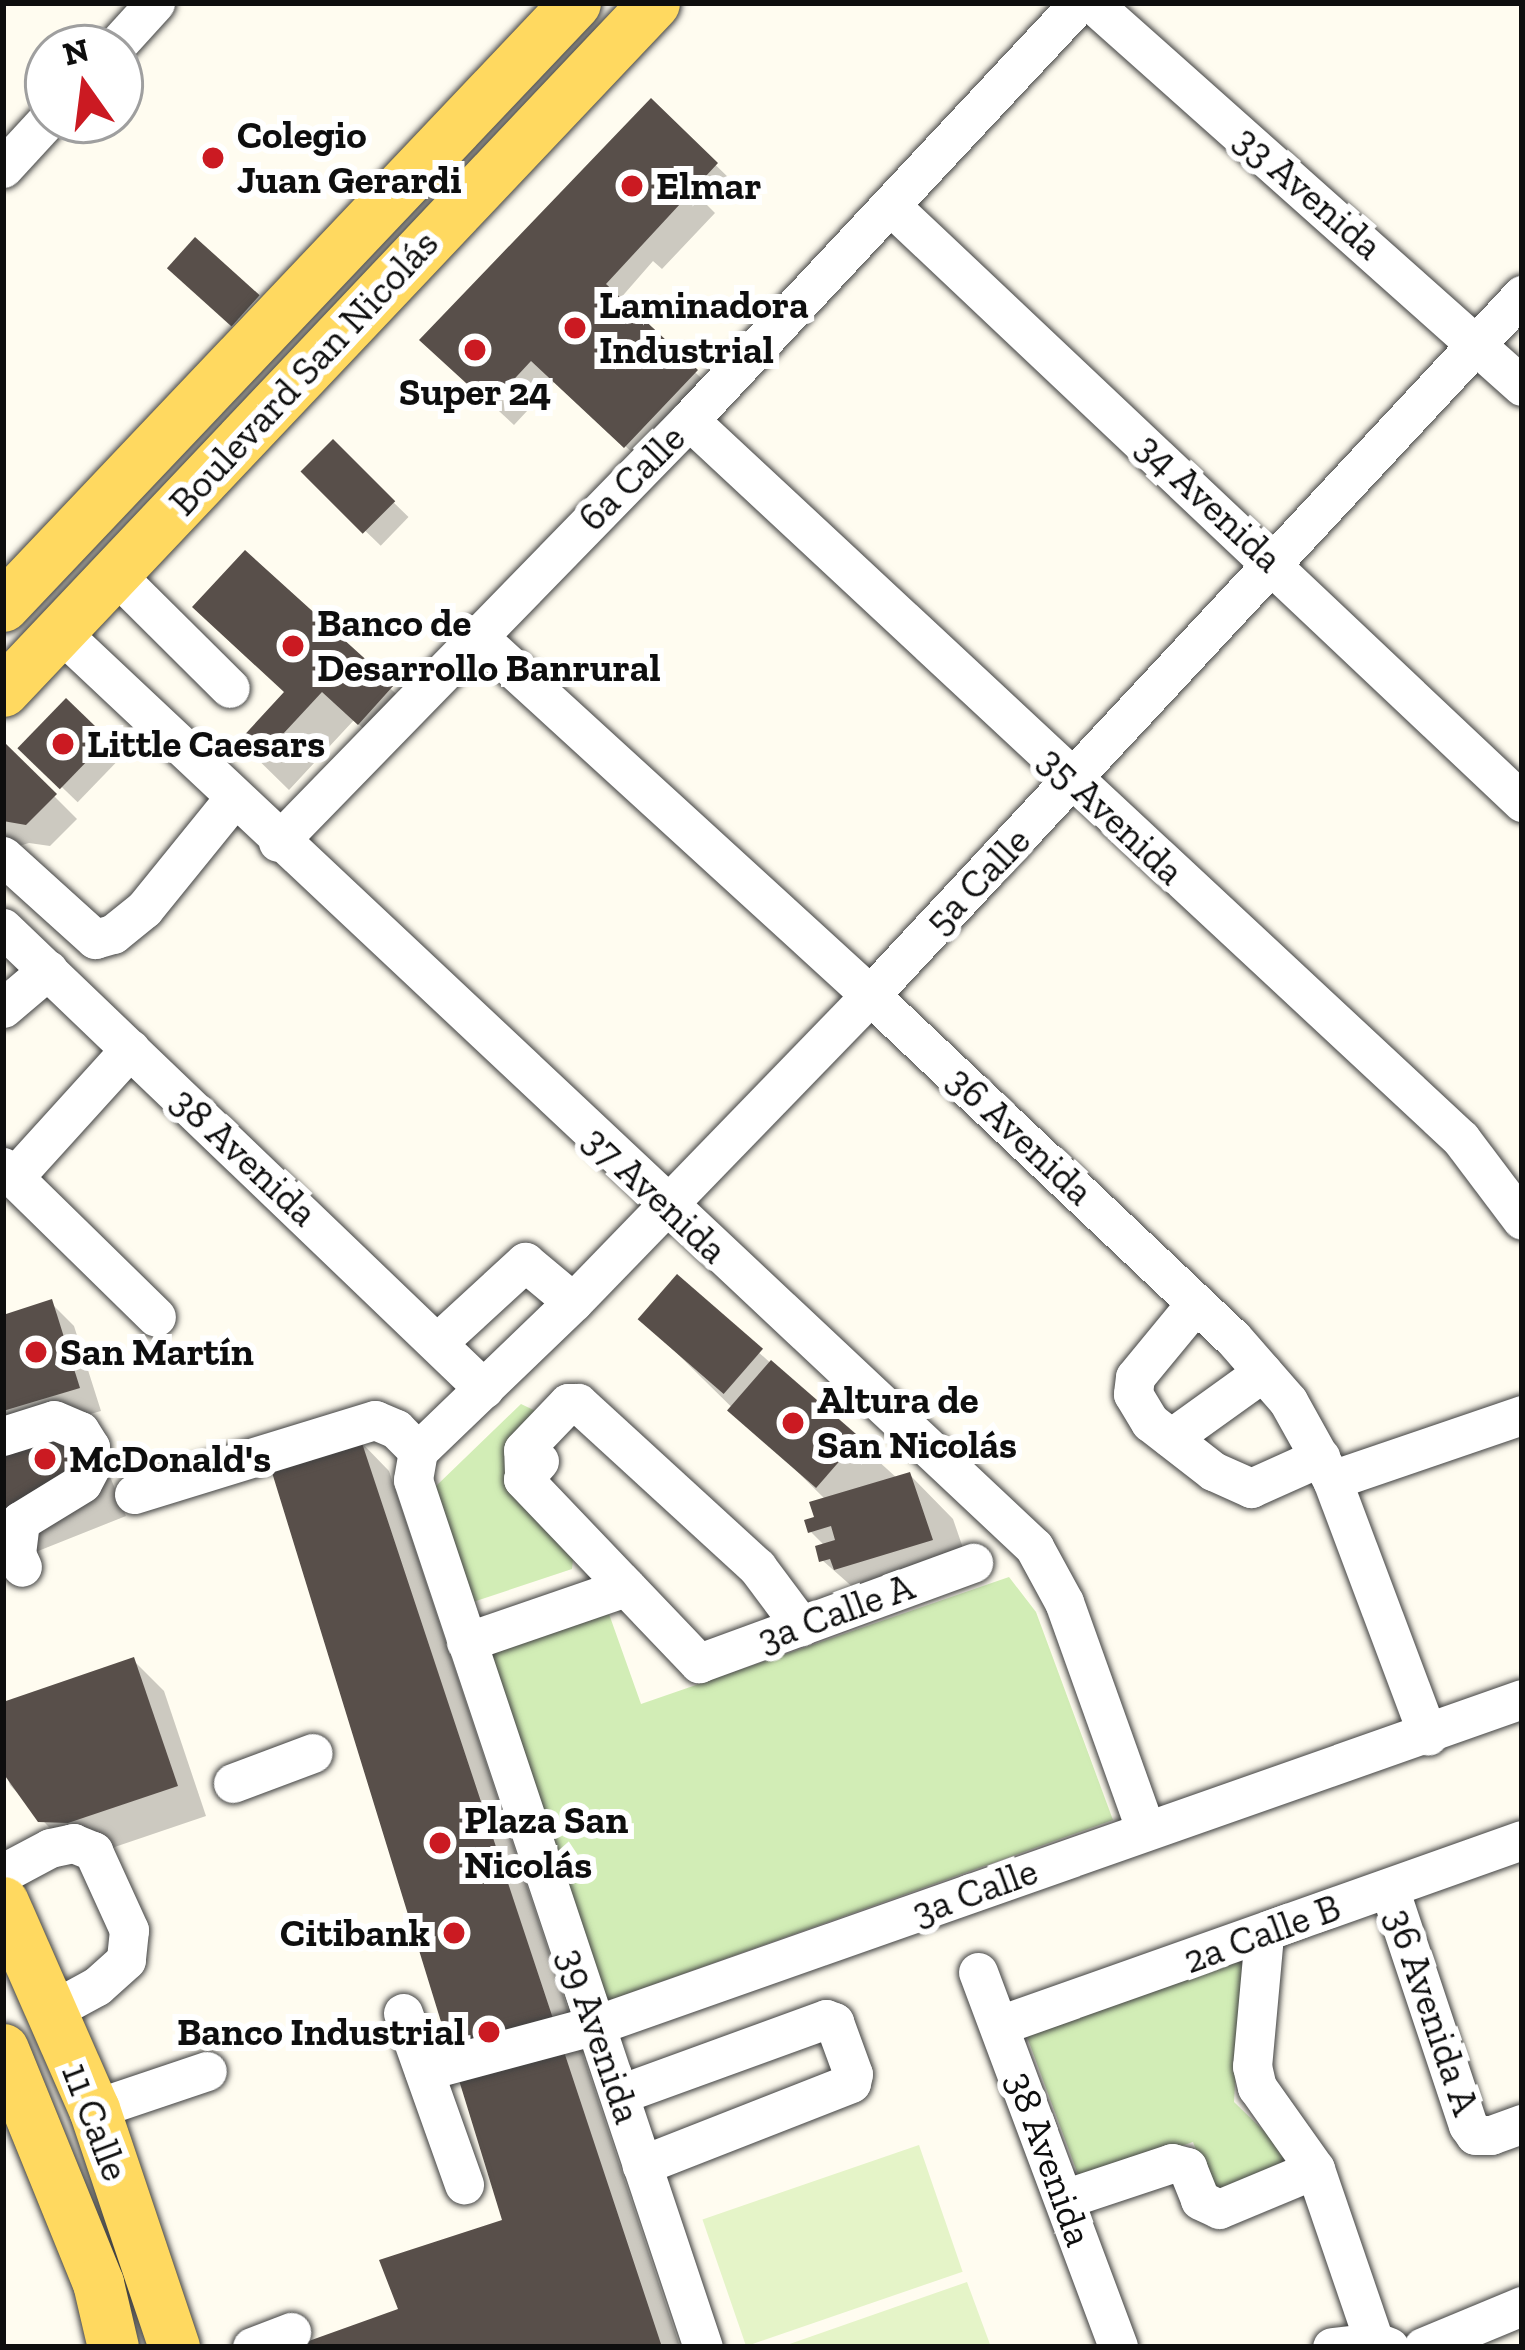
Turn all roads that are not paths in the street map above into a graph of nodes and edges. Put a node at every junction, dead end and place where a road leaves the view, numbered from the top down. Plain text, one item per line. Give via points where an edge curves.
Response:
1 (575, 3) edge
2 (654, 3) edge
3 (1079, 3) edge
4 (1092, 3) edge
5 (25, 144) edge
6 (3, 168) edge
7 (892, 208) junction
8 (1522, 295) edge
9 (1477, 342) junction
10 (1522, 386) edge
11 (689, 420) junction
12 (1276, 565) junction
13 (114, 573) junction
14 (5, 599) edge
15 (58, 632) junction
16 (476, 634) junction
17 (230, 688) dead end
18 (3, 691) edge
19 (1072, 782) junction
20 (233, 799) junction
21 (1522, 802) edge
22 (278, 842) junction
23 (6, 865) edge
24 (3, 928) edge
25 (48, 970) junction
26 (870, 994) junction
27 (3, 1008) edge
28 (130, 1048) junction
29 (8, 1172) edge
30 (666, 1206) junction
31 (1522, 1220) edge
32 (573, 1302) junction
33 (1196, 1303) junction
34 (156, 1317) dead end
35 (439, 1341) junction
36 (1263, 1372) junction
37 (484, 1389) junction
38 (1522, 1415) edge
39 (3, 1436) edge
40 (1171, 1438) junction
41 (418, 1451) junction
42 (1326, 1468) junction
43 (134, 1494) dead end
44 (973, 1563) dead end
45 (22, 1567) dead end
46 (616, 1576) junction
47 (801, 1625) junction
48 (462, 1630) junction
49 (1522, 1699) edge
50 (1428, 1736) junction
51 (313, 1753) dead end
52 (233, 1783) dead end
53 (1145, 1828) junction
54 (1522, 1840) edge
55 (3, 1873) edge
56 (1389, 1888) junction
57 (3, 1902) edge
58 (1264, 1935) junction
59 (978, 1972) dead end
60 (51, 2011) junction
61 (403, 2013) dead end
62 (596, 2025) junction
63 (1000, 2025) junction
64 (3, 2049) edge
65 (207, 2072) dead end
66 (424, 2072) junction
67 (620, 2094) junction
68 (94, 2109) junction
69 (1522, 2123) edge
70 (642, 2165) junction
71 (1315, 2169) junction
72 (464, 2185) dead end
73 (1064, 2199) junction
74 (1506, 2324) edge
75 (291, 2332) dead end
76 (1380, 2345) edge
77 (113, 2347) edge
78 (174, 2347) edge
79 (252, 2347) edge
80 (703, 2347) edge
81 (1118, 2347) edge
82 (1332, 2347) edge
83 (1423, 2347) edge

1 - 14 main road, Boulevard San Nicolás
2 - 13 main road, Boulevard San Nicolás
3 - 7 street, 6a Calle
4 - 9 street, 33 Avenida
5 - 6 street
7 - 11 street, 6a Calle
7 - 12 street, 34 Avenida
8 - 9 street, 5a Calle
9 - 10 street, 33 Avenida
9 - 12 street, 5a Calle
11 - 16 street, 6a Calle
11 - 19 street, 35 Avenida
12 - 19 street, 5a Calle
12 - 21 street, 34 Avenida
13 - 15 main road, Boulevard San Nicolás
13 - 17 street
15 - 18 main road, Boulevard San Nicolás
15 - 20 street, 37 Avenida
16 - 22 street, 6a Calle
16 - 26 street, 36 Avenida
19 - 26 street, 5a Calle
19 - 31 street, 35 Avenida via 1461,1139
20 - 22 street, 37 Avenida
20 - 23 street via 113,934 95,939
22 - 30 street, 37 Avenida
24 - 25 street, 38 Avenida
25 - 27 street
25 - 28 street, 38 Avenida
26 - 30 street, 5a Calle
26 - 33 street, 36 Avenida
28 - 29 street
28 - 35 street, 38 Avenida
29 - 34 street
30 - 32 street, 5a Calle
30 - 53 street, 37 Avenida via 1034,1547 1064,1602
32 - 35 street via 525,1262
32 - 37 street, 5a Calle
33 - 36 street, 36 Avenida
33 - 40 street via 1135,1376 1132,1394
35 - 37 street, 38 Avenida
36 - 40 street
36 - 42 street, 36 Avenida
37 - 41 street, 5a Calle
38 - 42 street
39 - 45 street via 54,1420 80,1431 90,1447 82,1483 20,1521
40 - 42 street via 1251,1488
41 - 43 street via 375,1420
41 - 48 street, 39 Avenida via 413,1480
42 - 50 street, 36 Avenida
44 - 47 street, 3a Calle A
46 - 47 street, 3a Calle A via 699,1663
46 - 47 street via 523,1450 568,1403 578,1403 757,1567
46 - 48 street
48 - 62 street, 39 Avenida
49 - 50 street, 3a Calle
50 - 53 street, 3a Calle
51 - 52 street
53 - 62 street, 3a Calle
54 - 56 street, 2a Calle B
55 - 60 street via 50,1848 73,1843 93,1851 129,1930 126,1960
56 - 58 street, 2a Calle B
56 - 69 street, 36 Avenida A via 1475,2135
57 - 60 main road, 11 Calle
58 - 63 street, 2a Calle B
58 - 71 street via 1252,2066 1257,2087
59 - 63 street, 38 Avenida
60 - 68 main road, 11 Calle
61 - 66 street
62 - 66 street, 3a Calle
62 - 67 street, 39 Avenida
63 - 73 street, 38 Avenida
64 - 77 main road, 11 Calle via 98,2283
65 - 68 street
66 - 72 street
67 - 70 street, 39 Avenida
67 - 70 street via 826,2019 853,2074 851,2083
68 - 78 main road, 11 Calle
70 - 80 street, 39 Avenida
71 - 73 street via 1219,2209 1200,2200 1186,2167 1172,2163
71 - 76 street
73 - 81 street, 38 Avenida
74 - 83 street
75 - 79 street
76 - 82 street

